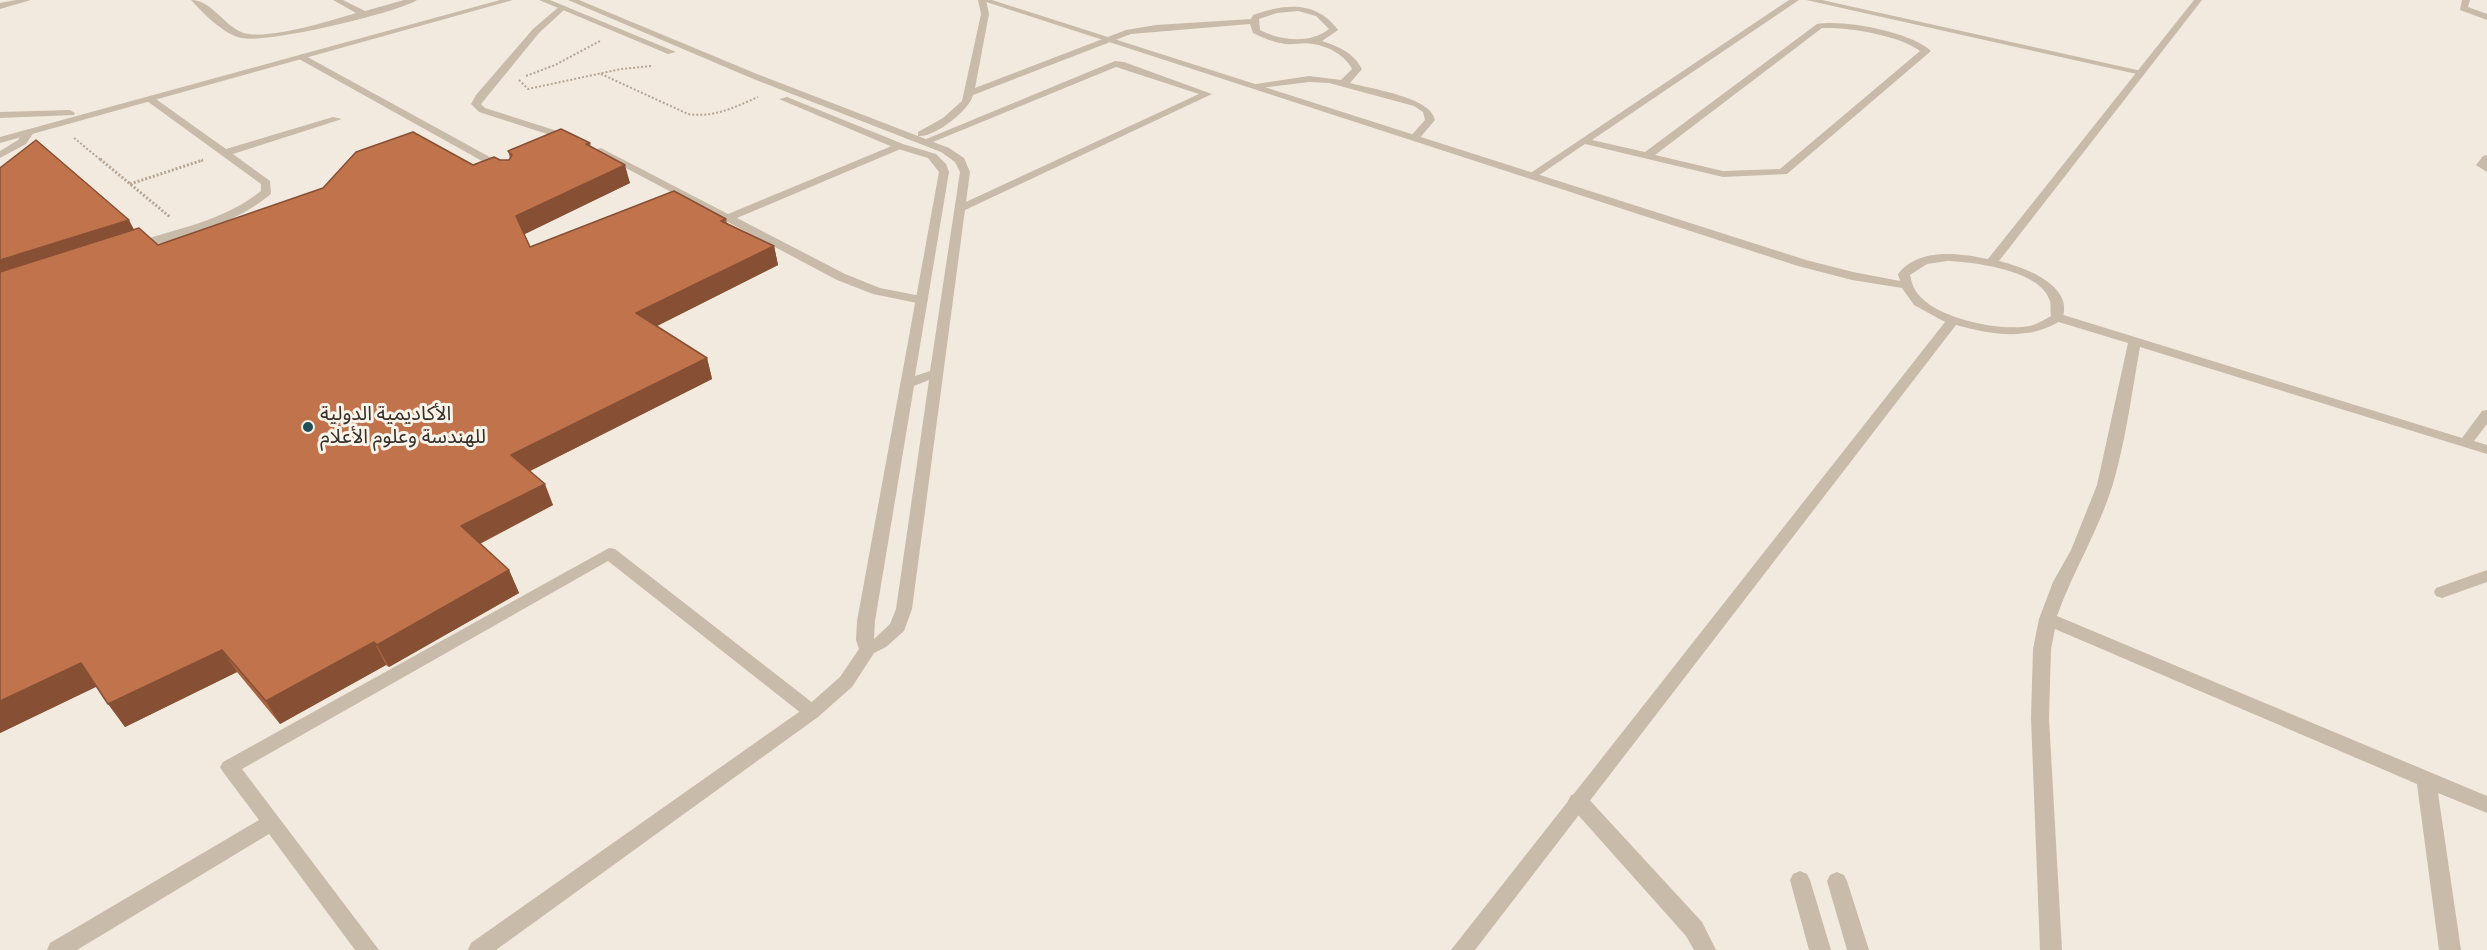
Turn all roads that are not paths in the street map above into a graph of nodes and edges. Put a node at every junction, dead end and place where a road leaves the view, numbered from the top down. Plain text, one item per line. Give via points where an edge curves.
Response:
1 (27, 0) edge
2 (195, 0) edge
3 (337, 0) edge
4 (413, 0) edge
5 (490, 0) edge
6 (509, 0) edge
7 (543, 0) edge
8 (983, 0) edge
9 (1795, 0) edge
10 (1810, 0) edge
11 (1865, 0) edge
12 (2198, 0) edge
13 (2466, 0) edge
14 (575, 1) edge
15 (0, 6) edge
16 (561, 8) junction
17 (1854, 10) junction
18 (362, 13) junction
19 (2487, 17) edge
20 (1255, 26) junction
21 (1933, 27) junction
22 (1108, 40) junction
23 (1312, 40) junction
24 (1912, 43) junction
25 (298, 55) junction
26 (2141, 72) junction
27 (1344, 83) junction
28 (1256, 87) junction
29 (971, 93) junction
30 (146, 96) junction
31 (70, 113) junction
32 (0, 115) edge
33 (337, 119) dead end
34 (28, 129) junction
35 (0, 133) edge
36 (1414, 138) junction
37 (0, 140) edge
38 (919, 140) junction
39 (1584, 141) junction
40 (899, 146) junction
41 (225, 153) junction
42 (0, 155) edge
43 (1647, 156) junction
44 (2487, 158) edge
45 (2487, 169) edge
46 (511, 174) edge
47 (1531, 176) junction
48 (959, 208) junction
49 (728, 218) junction
50 (119, 251) edge
51 (1992, 262) junction
52 (1904, 285) junction
53 (949, 294) junction
54 (922, 300) junction
55 (2057, 317) junction
56 (1953, 320) junction
57 (2134, 340) junction
58 (938, 373) junction
59 (908, 383) junction
60 (2487, 414) edge
61 (2466, 443) junction
62 (2487, 450) edge
63 (2487, 576) edge
64 (2442, 592) dead end
65 (2048, 619) junction
66 (868, 650) junction
67 (812, 712) junction
68 (2426, 778) junction
69 (1578, 801) junction
70 (2487, 805) edge
71 (272, 823) junction
72 (1800, 880) dead end
73 (1836, 881) dead end
74 (58, 950) edge
75 (368, 950) edge
76 (478, 950) edge
77 (1462, 950) edge
78 (1706, 950) edge
79 (1820, 950) edge
80 (1858, 950) edge
81 (2051, 950) edge
82 (2450, 950) edge

1 - 15 street
2 - 18 street via 238,34 252,37
3 - 18 street
4 - 18 street
5 - 25 street
6 - 25 street
7 - 16 street
8 - 22 street
8 - 29 street via 985,14
9 - 39 street
10 - 17 street
11 - 17 street
12 - 26 street
13 - 19 street via 2464,9
14 - 16 street
14 - 38 street
16 - 40 street
16 - 49 street via 479,97 478,107 576,140
17 - 21 street
20 - 22 street via 1160,34 1137,31
20 - 23 street via 1265,36
20 - 23 street via 1256,17 1283,9 1314,12 1334,30
21 - 24 street
21 - 26 street
22 - 28 street
22 - 29 street
23 - 27 street via 1346,54 1354,62 1357,69
24 - 43 street via 1837,25 1820,26
24 - 43 street via 1924,48 1925,54 1783,172 1723,174
25 - 30 street
25 - 46 street
26 - 51 street
27 - 28 street via 1310,79
27 - 36 street via 1426,109 1430,120
28 - 36 street
29 - 38 street via 958,112
30 - 31 street
30 - 34 street
30 - 41 street
31 - 32 street
31 - 34 street
33 - 41 street
34 - 35 street
34 - 37 street
34 - 42 street via 22,142
36 - 47 street
38 - 40 street
38 - 48 street via 954,154 964,166
38 - 48 street via 1115,64 1206,91 1207,94
39 - 43 street
39 - 47 street
40 - 49 street
40 - 54 street via 932,156 944,172
41 - 50 street via 267,183 267,192 236,213
44 - 45 street via 2481,165
47 - 52 street via 1802,263
48 - 53 street
49 - 54 street via 858,284
51 - 52 street via 1926,259 1904,274
51 - 55 street via 2039,281 2056,299
52 - 56 street via 1913,298
53 - 54 street
53 - 58 street
54 - 59 street
55 - 56 street via 2028,330 2004,330
55 - 57 street
56 - 69 street
57 - 61 street
57 - 65 street via 2105,485
58 - 59 street
58 - 66 street via 902,618 890,636
59 - 66 street via 866,621
60 - 61 street
61 - 62 street
63 - 64 street
65 - 68 street
65 - 81 street via 2040,682
66 - 67 street via 846,682
67 - 71 street via 609,553 230,767
67 - 76 street
68 - 70 street
68 - 82 street
69 - 77 street
69 - 78 street via 1694,929
71 - 74 street
71 - 75 street
72 - 79 street
73 - 80 street

